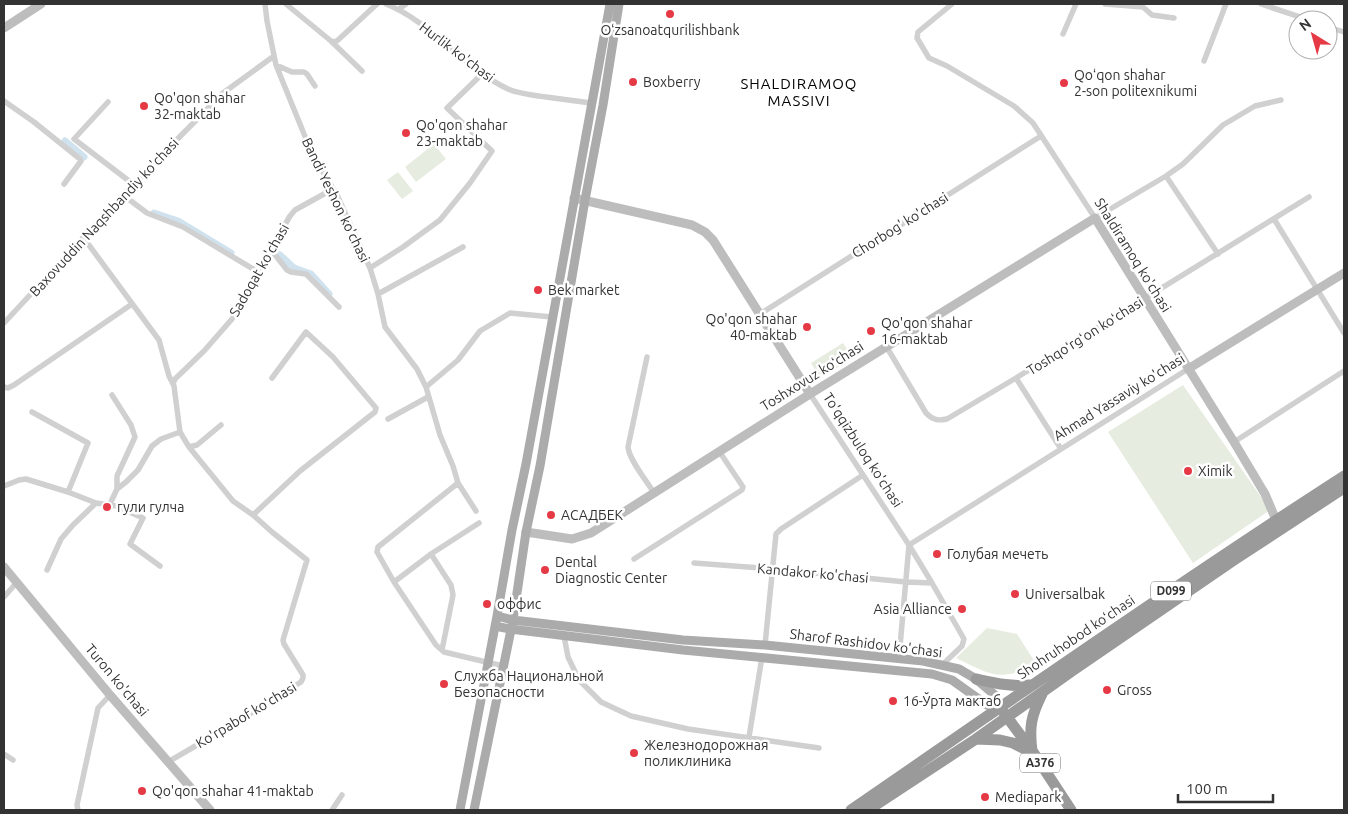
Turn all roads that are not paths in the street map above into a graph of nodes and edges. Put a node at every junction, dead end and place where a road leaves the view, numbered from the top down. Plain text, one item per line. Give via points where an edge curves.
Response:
1 (40, 4) edge
2 (265, 4) edge
3 (286, 4) edge
4 (377, 4) edge
5 (386, 4) edge
6 (406, 4) edge
7 (610, 4) edge
8 (619, 4) edge
9 (952, 4) edge
10 (1076, 4) edge
11 (1105, 4) edge
12 (1226, 4) edge
13 (1261, 4) edge
14 (1144, 5) edge
15 (399, 9) junction
16 (1288, 13) edge
17 (1174, 18) dead end
18 (4, 28) edge
19 (1063, 34) dead end
20 (331, 41) junction
21 (274, 56) junction
22 (1204, 61) dead end
23 (276, 65) junction
24 (362, 71) dead end
25 (482, 74) junction
26 (314, 86) dead end
27 (1281, 100) dead end
28 (4, 101) edge
29 (108, 102) dead end
30 (591, 103) junction
31 (1041, 136) junction
32 (1166, 176) junction
33 (64, 184) dead end
34 (132, 184) junction
35 (333, 189) junction
36 (123, 195) junction
37 (1309, 197) dead end
38 (574, 198) junction
39 (585, 200) junction
40 (1095, 218) junction
41 (1274, 219) junction
42 (83, 237) junction
43 (463, 247) dead end
44 (270, 251) junction
45 (1218, 254) junction
46 (370, 268) junction
47 (258, 272) junction
48 (1344, 273) edge
49 (1317, 290) junction
50 (378, 294) junction
51 (1144, 299) junction
52 (132, 304) junction
53 (339, 307) dead end
54 (760, 314) junction
55 (552, 318) junction
56 (4, 323) edge
57 (1344, 333) edge
58 (886, 346) junction
59 (647, 357) dead end
60 (1188, 369) junction
61 (1344, 372) edge
62 (272, 378) dead end
63 (1016, 378) junction
64 (173, 384) junction
65 (4, 387) edge
66 (426, 388) junction
67 (810, 394) junction
68 (112, 395) dead end
69 (428, 397) junction
70 (32, 412) dead end
71 (388, 419) dead end
72 (221, 425) dead end
73 (180, 432) junction
74 (1234, 442) junction
75 (189, 447) junction
76 (1061, 450) junction
77 (719, 451) junction
78 (863, 475) junction
79 (1344, 476) edge
80 (458, 484) junction
81 (4, 486) edge
82 (1344, 488) edge
83 (117, 489) junction
84 (68, 492) junction
85 (654, 493) junction
86 (96, 503) junction
87 (109, 506) junction
88 (476, 511) dead end
89 (254, 515) junction
90 (478, 523) dead end
91 (1279, 524) junction
92 (526, 532) junction
93 (909, 545) junction
94 (431, 554) junction
95 (634, 559) dead end
96 (694, 563) dead end
97 (160, 566) dead end
98 (4, 567) edge
99 (773, 569) junction
100 (47, 570) dead end
101 (17, 582) junction
102 (394, 582) junction
103 (906, 582) junction
104 (932, 583) junction
105 (4, 597) edge
106 (497, 616) junction
107 (513, 620) junction
108 (495, 626) junction
109 (510, 629) junction
110 (564, 636) junction
111 (765, 645) junction
112 (442, 650) junction
113 (822, 650) junction
114 (762, 657) junction
115 (899, 658) junction
116 (488, 663) junction
117 (821, 663) junction
118 (942, 665) junction
119 (503, 666) junction
120 (976, 679) junction
121 (1032, 685) junction
122 (1043, 692) junction
123 (110, 695) junction
124 (1000, 708) junction
125 (1007, 718) junction
126 (749, 737) junction
127 (976, 739) junction
128 (819, 748) dead end
129 (1033, 752) junction
130 (4, 754) edge
131 (13, 760) dead end
132 (168, 762) junction
133 (342, 795) dead end
134 (78, 810) edge
135 (210, 810) edge
136 (332, 810) edge
137 (460, 810) edge
138 (474, 810) edge
139 (851, 810) edge
140 (868, 810) edge
141 (1071, 810) edge

1 - 18 street
2 - 21 street, Bandi Yeshon ko'chasi
3 - 20 street
4 - 20 street via 338,40
5 - 15 street, Hurlik ko'chasi
6 - 15 street
7 - 30 main road
8 - 39 main road
9 - 31 street, Shaldiramoq ko'chasi via 918,32 917,38 929,58 1014,106
10 - 19 street
11 - 14 street
12 - 22 street
13 - 16 street
14 - 17 street via 1152,15
15 - 25 street, Hurlik ko'chasi
20 - 24 street
21 - 23 street, Bandi Yeshon ko'chasi
21 - 34 street, Baxovuddin Naqshbandiy ko'chasi via 223,93
23 - 26 street via 292,72 304,72
23 - 35 street, Bandi Yeshon ko'chasi via 315,159
25 - 30 street, Hurlik ko'chasi via 521,93
25 - 46 street via 447,108 492,150 440,220
27 - 32 street, Toshxovuz koʻchasi via 1255,106 1224,125
28 - 33 street via 80,159
29 - 34 street via 74,139
30 - 38 main road
31 - 40 street, Shaldiramoq ko'chasi
31 - 54 street, Chorbog' ko'chasi
32 - 40 street, Toshxovuz koʻchasi
32 - 45 street
34 - 36 street, Baxovuddin Naqshbandiy ko'chasi
35 - 44 street, Sadoqat ko'chasi via 295,210
35 - 46 street, Bandi Yeshon ko'chasi
36 - 42 street, Baxovuddin Naqshbandiy ko'chasi
36 - 47 street via 147,214 183,226
37 - 41 street, Toshqoʻrgʻon koʻchasi
38 - 39 street, To'qqizbuloq ko'chasi
38 - 55 main road
39 - 54 street, To'qqizbuloq ko'chasi via 692,225 705,232
39 - 92 main road
40 - 51 street, Shaldiramoq ko'chasi
40 - 58 street, Toshxovuz koʻchasi
41 - 45 street, Toshqoʻrgʻon koʻchasi
41 - 49 street
42 - 52 street, Ko'rpabof koʻchasi
42 - 56 street, Baxovuddin Naqshbandiy ko'chasi
43 - 50 street
44 - 47 street, Sadoqat ko'chasi
44 - 53 street via 291,272 306,274
45 - 51 street, Toshqoʻrgʻon koʻchasi
46 - 50 street, Bandi Yeshon ko'chasi
47 - 64 street, Sadoqat ko'chasi via 239,309
48 - 49 street, Ahmad Yassaviy ko'chasi
49 - 57 street
49 - 60 street, Ahmad Yassaviy ko'chasi
50 - 66 street, Bandi Yeshon ko'chasi via 385,327 417,369
51 - 60 street, Shaldiramoq ko'chasi
51 - 63 street, Toshqoʻrgʻon koʻchasi
52 - 64 street, Ko'rpabof koʻchasi via 159,340
52 - 65 street via 14,385
54 - 67 street, To'qqizbuloq ko'chasi
55 - 66 street via 510,313 480,331 458,360
55 - 106 main road
58 - 63 street, Toshqoʻrgʻon koʻchasi via 926,413 940,421
58 - 67 street, Toshxovuz koʻchasi
59 - 85 street via 628,452
60 - 74 street, Shaldiramoq ko'chasi
60 - 76 street, Ahmad Yassaviy ko'chasi
61 - 74 street
62 - 89 street via 306,332 333,357 376,412 300,471
63 - 76 street
64 - 73 street, Ko'rpabof koʻchasi
66 - 69 street, Bandi Yeshon ko'chasi
67 - 77 street, Toshxovuz koʻchasi
67 - 78 street, To'qqizbuloq ko'chasi
68 - 83 street via 131,425 135,438 117,476
69 - 71 street
69 - 80 street, Bandi Yeshon ko'chasi
70 - 84 street via 88,443
72 - 75 street via 197,445
73 - 75 street, Ko'rpabof koʻchasi
73 - 83 street via 161,438 152,446 138,470
74 - 91 street, Shaldiramoq ko'chasi
75 - 89 street, Ko'rpabof koʻchasi via 234,501
76 - 93 street, Ahmad Yassaviy ko'chasi
77 - 85 street, Toshxovuz koʻchasi
77 - 95 street via 743,488
78 - 93 street, To'qqizbuloq ko'chasi
78 - 99 street via 778,531
79 - 91 highway, Shohruhobod koʻchasi / D099
80 - 88 street, Bandi Yeshon ko'chasi
80 - 102 street via 378,547 377,552
81 - 84 street via 26,479
82 - 91 highway, Shohruhobod koʻchasi / D099
83 - 87 street
84 - 86 street
85 - 92 street, Toshxovuz koʻchasi via 591,533 572,539
86 - 87 street
86 - 100 street via 62,539
87 - 97 street via 143,518 130,544
89 - 132 street, Ko'rpabof koʻchasi via 307,560 283,640 303,678
90 - 94 street
91 - 121 highway, Shohruhobod koʻchasi / D099
91 - 122 highway, Shohruhobod koʻchasi / D099
92 - 107 main road
93 - 103 street
93 - 104 street, To'qqizbuloq ko'chasi
94 - 102 street
94 - 112 street via 451,585 453,595
96 - 99 street, Kandakor ko'chasi
98 - 101 street, Turon ko'chasi
99 - 103 street, Kandakor ko'chasi
99 - 111 street
101 - 105 street
101 - 123 street, Turon ko'chasi
102 - 112 street
103 - 104 street, Kandakor ko'chasi
103 - 115 street
104 - 118 street, To'qqizbuloq ko'chasi via 964,639 962,646
106 - 107 main road, Sharof Rashidov ko'chasi
106 - 108 main road
107 - 109 main road
107 - 111 main road, Sharof Rashidov ko'chasi via 683,640
108 - 109 main road, Sharof Rashidov ko'chasi
108 - 116 main road
109 - 110 main road, Sharof Rashidov ko'chasi
109 - 119 main road
110 - 114 main road, Sharof Rashidov ko'chasi
110 - 126 street via 568,657 579,680 601,702 631,716 688,729
111 - 113 main road, Sharof Rashidov ko'chasi
112 - 116 street
113 - 115 main road, Sharof Rashidov ko'chasi
113 - 117 main road
114 - 117 main road, Sharof Rashidov ko'chasi
114 - 126 street
115 - 118 main road, Sharof Rashidov ko'chasi
116 - 119 street
116 - 137 main road
117 - 124 main road, Sharof Rashidov ko'chasi via 932,674 952,680 987,705
118 - 120 main road, Sharof Rashidov ko'chasi via 959,669
119 - 138 main road
120 - 121 highway via 1002,685
120 - 124 main road, Sharof Rashidov ko'chasi via 996,696
121 - 124 highway, Shohruhobod koʻchasi / D099
122 - 125 highway, Shohruhobod koʻchasi / D099
122 - 129 highway via 1031,722
123 - 132 street, Turon ko'chasi
123 - 134 street via 98,708
124 - 125 highway
124 - 139 highway, Shohruhobod koʻchasi / D099
125 - 127 highway, Shohruhobod koʻchasi / D099
125 - 129 highway, A376
126 - 128 street
127 - 129 highway via 1000,740
127 - 140 highway, Shohruhobod koʻchasi / D099
129 - 141 highway, A376
130 - 131 street
132 - 135 street, Turon ko'chasi
133 - 136 street

